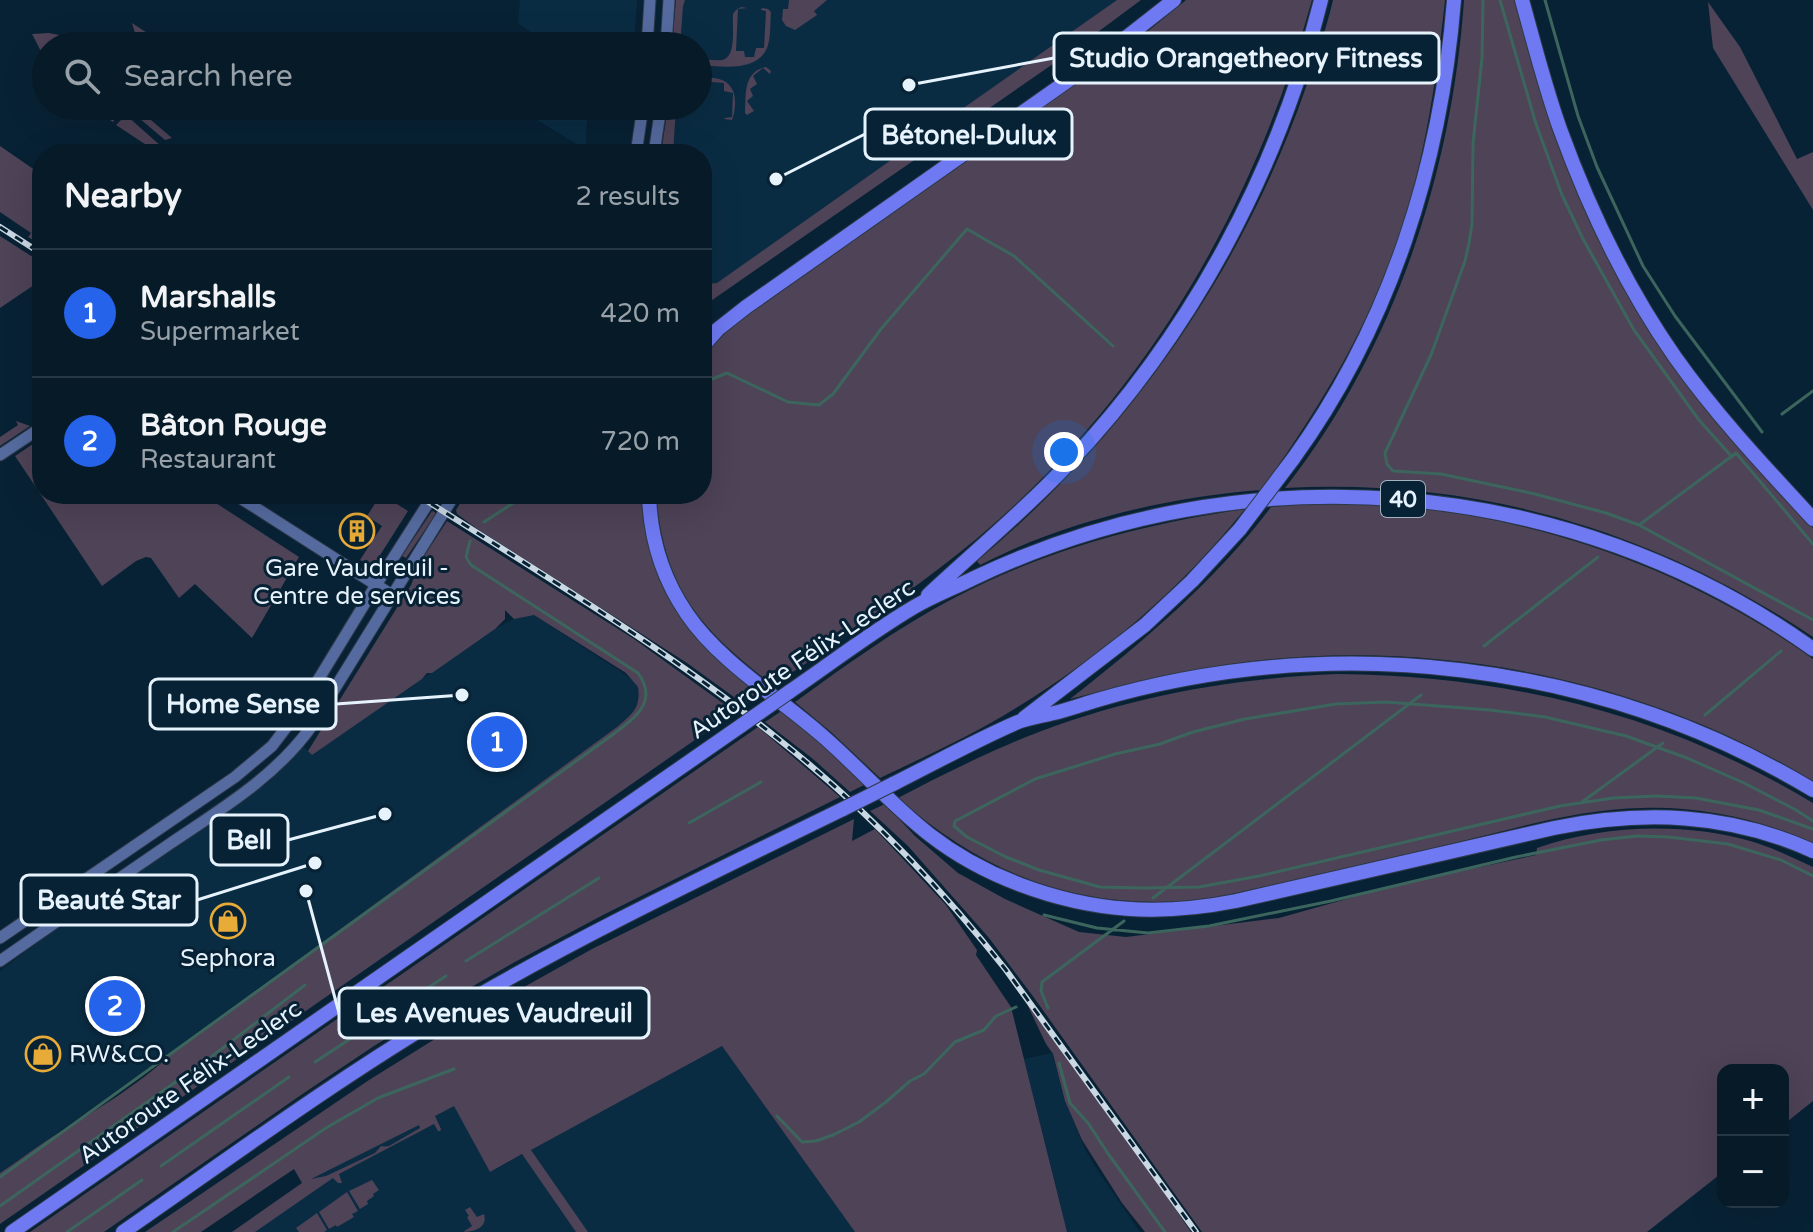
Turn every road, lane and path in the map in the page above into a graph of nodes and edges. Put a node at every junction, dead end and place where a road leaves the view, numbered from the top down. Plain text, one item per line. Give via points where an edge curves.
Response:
1 (650, 0) edge
2 (669, 0) edge
3 (1174, 0) edge
4 (1321, 0) edge
5 (1454, 0) edge
6 (1522, 0) edge
7 (648, 32) edge
8 (667, 32) edge
9 (641, 120) edge
10 (659, 120) edge
11 (637, 144) edge
12 (655, 144) edge
13 (712, 336) edge
14 (32, 434) edge
15 (0, 455) edge
16 (250, 504) edge
17 (428, 504) edge
18 (449, 504) edge
19 (650, 504) edge
20 (1813, 519) edge
21 (376, 585) junction
22 (392, 595) junction
23 (916, 606) junction
24 (1813, 649) edge
25 (1021, 721) junction
26 (1813, 790) edge
27 (1813, 851) edge
28 (0, 938) edge
29 (0, 961) edge
30 (12, 1232) edge
31 (123, 1232) edge

1 - 7 main road
2 - 8 main road
3 - 13 highway
4 - 23 highway via 1295,87 1258,181 1214,268 1171,336 1070,462
5 - 25 highway, bridge via 1444,88 1420,195 1379,307 1327,409 1240,529 1192,581 1145,625
6 - 20 highway via 1568,151 1634,290 1695,385
9 - 11 main road
10 - 12 main road
14 - 15 main road
16 - 21 main road
17 - 21 main road
18 - 22 main road
19 - 27 highway via 653,533 670,583 717,649 819,732 932,837 983,868 1052,895 1120,909 1189,909 1554,828 1639,816 1731,824
21 - 22 main road
21 - 28 main road via 272,746
22 - 29 main road via 311,727 282,763
23 - 24 highway, Autoroute Félix-Leclerc / 40 via 1039,550 1139,520 1250,500 1367,496 1496,512 1611,544 1722,593
23 - 30 highway, Autoroute Félix-Leclerc / 40, bridge
25 - 26 highway via 1219,674 1346,663 1440,667 1544,683 1637,709 1736,749
25 - 31 highway, bridge via 549,955 344,1079

